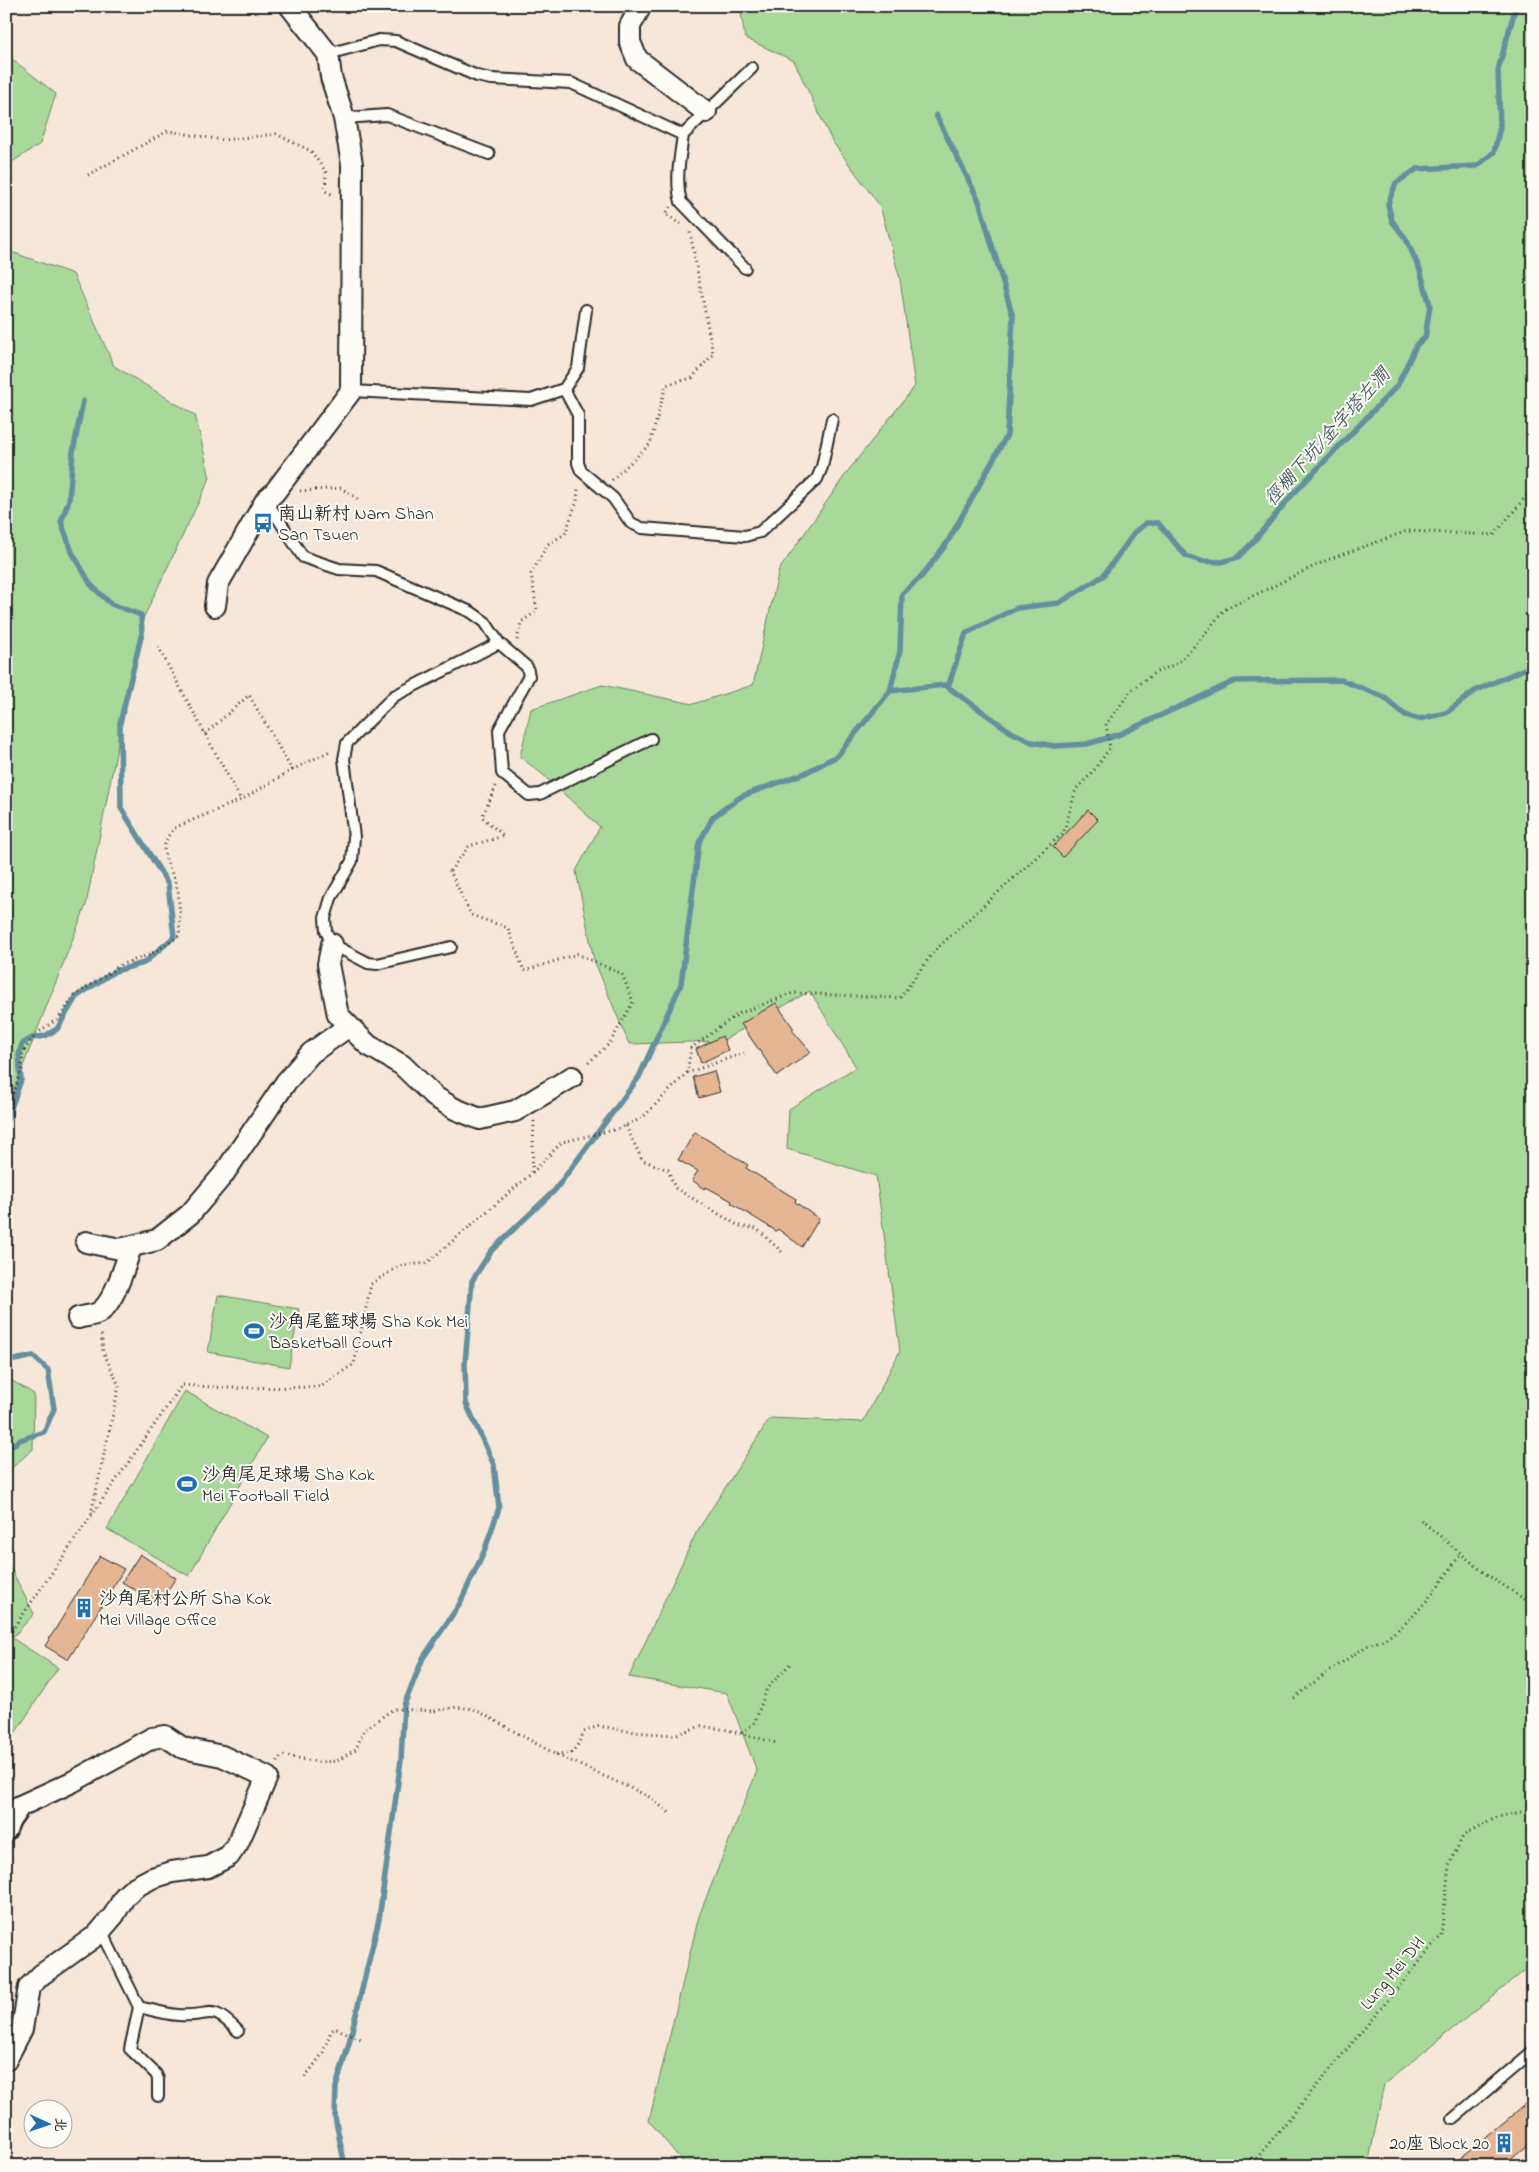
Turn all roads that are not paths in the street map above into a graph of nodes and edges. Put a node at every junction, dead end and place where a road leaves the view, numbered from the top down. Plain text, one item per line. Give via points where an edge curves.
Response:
1 (290, 6) edge
2 (640, 6) edge
3 (328, 54) junction
4 (752, 68) dead end
5 (706, 112) junction
6 (344, 118) junction
7 (683, 135) junction
8 (489, 154) dead end
9 (746, 268) dead end
10 (586, 310) dead end
11 (564, 389) junction
12 (351, 391) junction
13 (832, 419) dead end
14 (270, 496) junction
15 (215, 606) dead end
16 (499, 643) junction
17 (651, 739) dead end
18 (332, 944) junction
19 (452, 946) dead end
20 (349, 1026) junction
21 (572, 1078) road end
22 (86, 1242) dead end
23 (131, 1246) junction
24 (78, 1318) dead end
25 (6, 1830) edge
26 (101, 1930) junction
27 (139, 2007) junction
28 (238, 2031) dead end
29 (1533, 2051) edge
30 (6, 2060) edge
31 (158, 2096) dead end
32 (1453, 2119) dead end

1 - 3 street
2 - 5 street via 630,26 630,42 637,59
3 - 6 street via 331,77
3 - 7 lane via 378,40 396,41 477,76 571,83
4 - 5 lane
5 - 7 lane
6 - 8 lane via 387,115
6 - 12 street via 352,164
7 - 9 lane via 678,190 681,202
10 - 11 lane via 578,368
11 - 12 lane via 531,400
11 - 13 lane via 578,415 578,463 581,471 613,498 631,523 642,528 745,536 760,532 817,479
12 - 14 street
14 - 15 street via 218,584
14 - 16 lane via 303,557 339,569 376,571 471,612 485,622
16 - 17 lane via 527,667 529,676 499,730 502,773 529,795 540,794
16 - 18 lane via 394,696 346,743 344,759 354,838 352,862 331,898 325,918
18 - 19 lane via 368,963 377,964
18 - 20 street via 328,964 332,988 338,1015
20 - 21 street via 368,1045 402,1065 436,1097 480,1119 515,1111
20 - 23 street via 311,1053 286,1082 223,1175 190,1214 157,1240
22 - 23 street via 120,1249
23 - 24 street via 122,1279 99,1313
25 - 26 street via 20,1806 152,1738 165,1736 183,1748 222,1756 267,1776 230,1856 208,1867 172,1872 135,1887
26 - 27 lane
26 - 30 street via 29,1986 22,2029
27 - 28 lane via 179,2015 216,2012
27 - 31 lane via 130,2049 156,2074
29 - 32 lane

